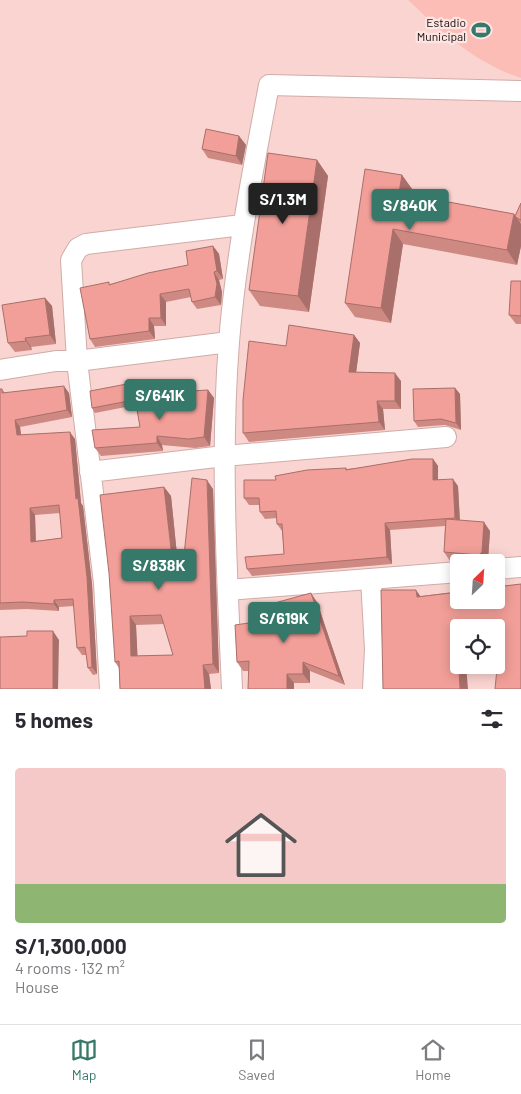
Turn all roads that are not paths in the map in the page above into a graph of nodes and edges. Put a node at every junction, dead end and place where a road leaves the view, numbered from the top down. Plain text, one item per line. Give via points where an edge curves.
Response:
1 (521, 91) edge
2 (242, 225) junction
3 (229, 342) junction
4 (77, 361) junction
5 (0, 370) edge
6 (446, 437) dead end
7 (224, 456) junction
8 (90, 472) junction
9 (521, 567) edge
10 (505, 568) edge
11 (450, 573) edge
12 (371, 579) junction
13 (228, 590) junction
14 (110, 689) edge
15 (232, 689) edge
16 (373, 689) edge

1 - 2 street via 269,84
2 - 3 street
2 - 4 street via 86,244 78,248 71,260
3 - 4 street
3 - 7 street
4 - 5 street
4 - 8 street
6 - 7 street
7 - 8 street
7 - 13 street
8 - 14 street via 104,583
9 - 10 street
11 - 12 street
12 - 13 street
12 - 16 street via 376,649
13 - 15 street

